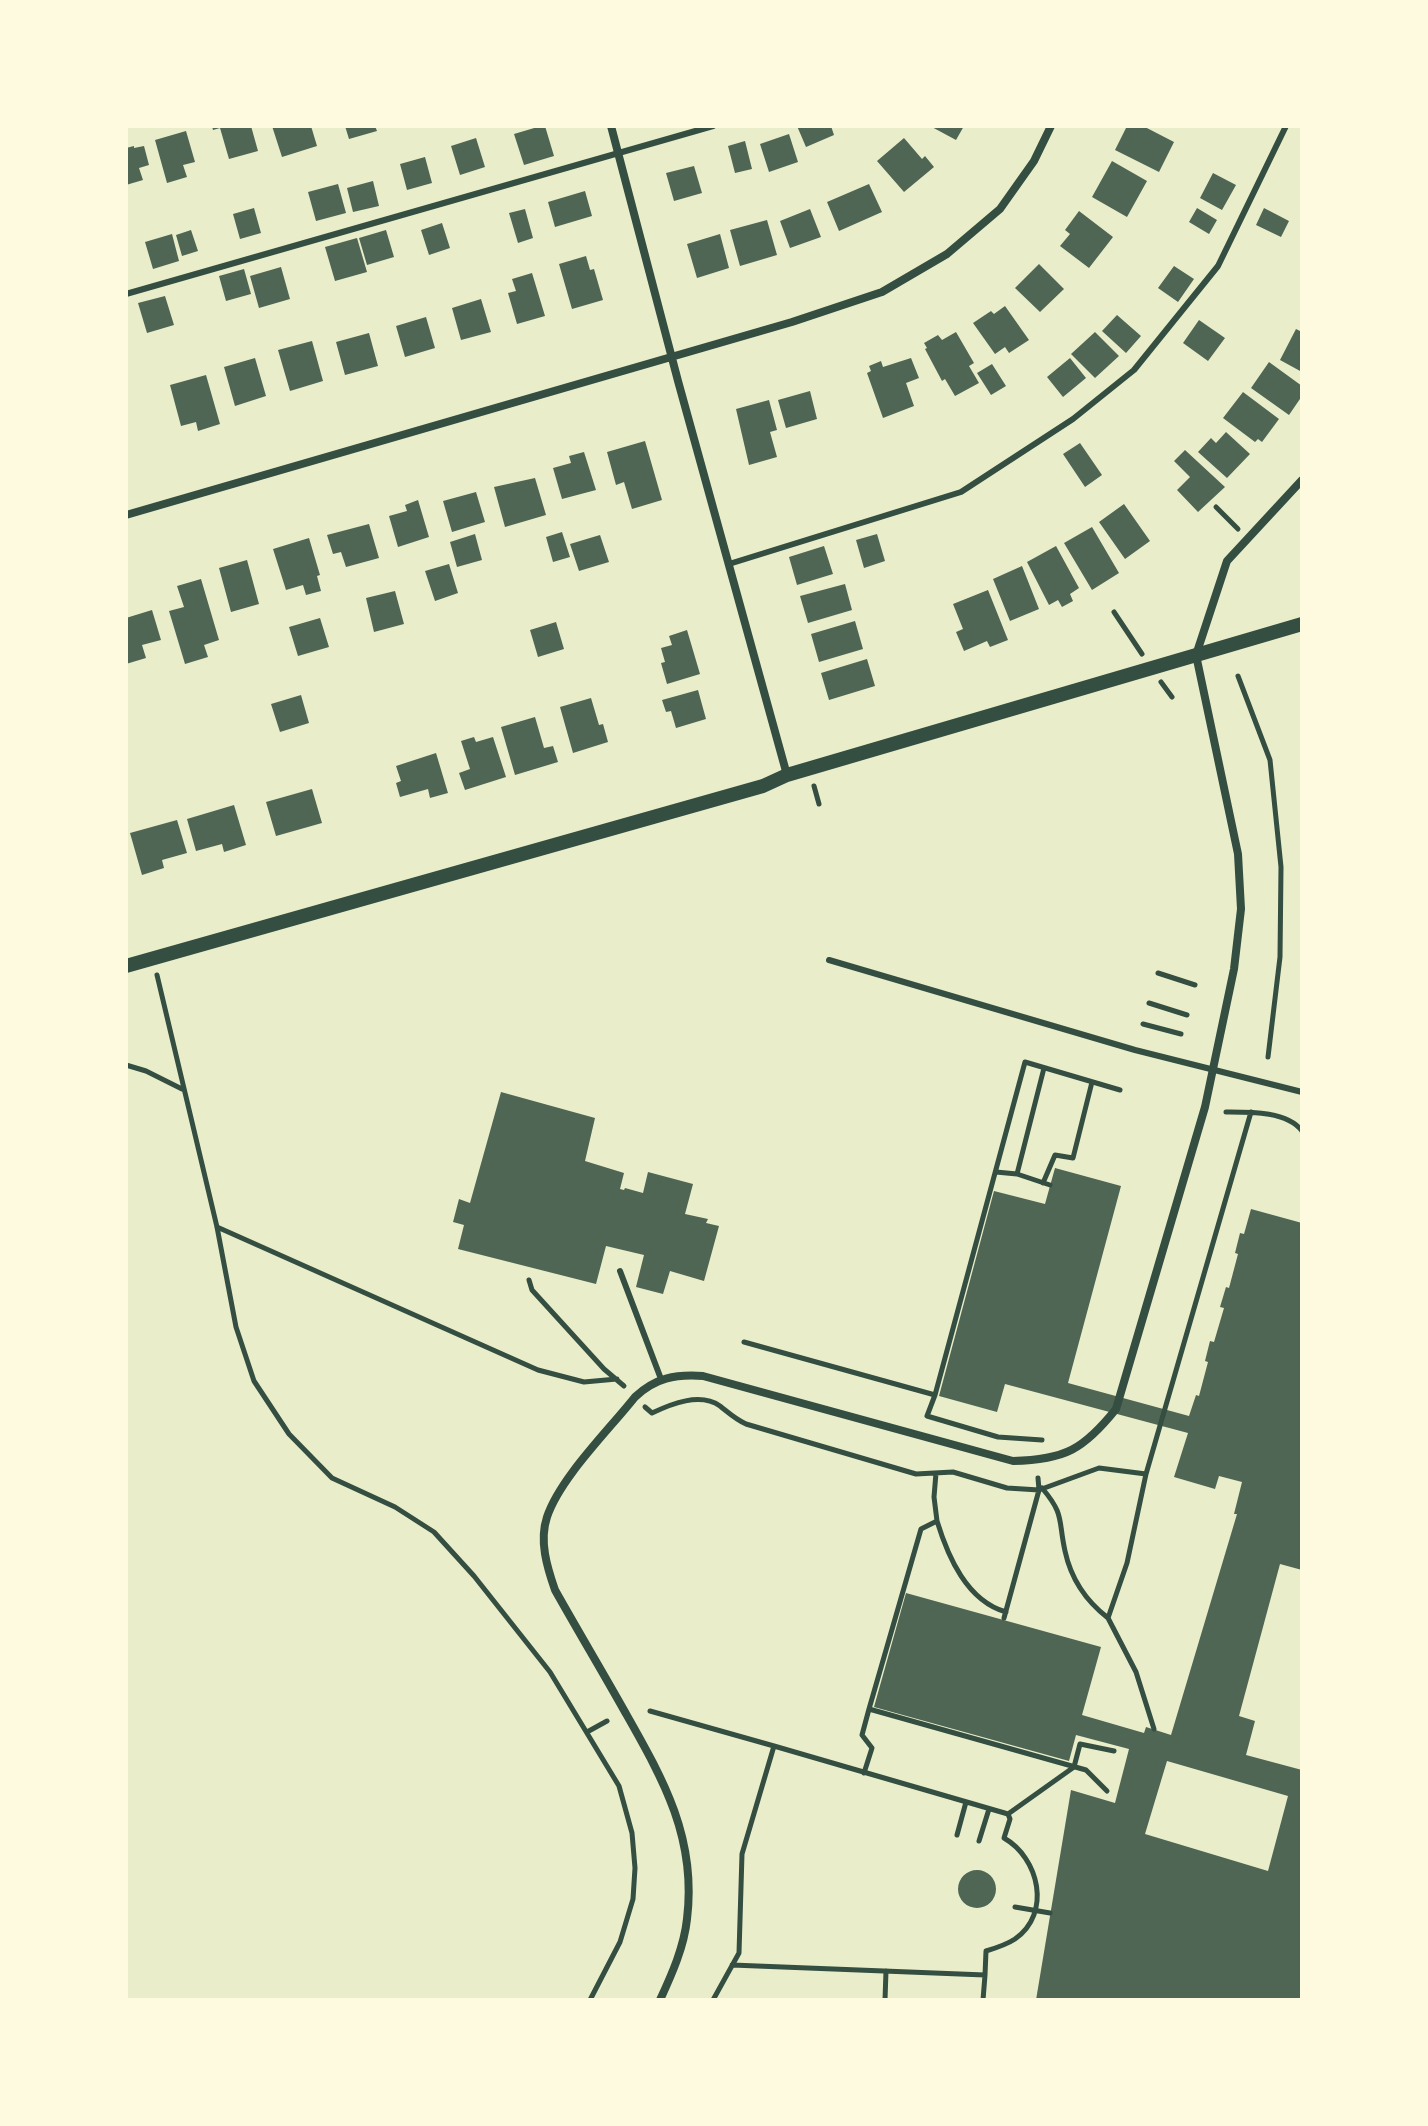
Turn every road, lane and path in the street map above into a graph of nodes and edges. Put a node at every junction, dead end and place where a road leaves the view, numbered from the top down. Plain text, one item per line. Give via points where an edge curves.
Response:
1 (611, 126) edge
2 (713, 126) edge
3 (1051, 126) edge
4 (1286, 126) edge
5 (619, 155) junction
6 (126, 294) edge
7 (672, 357) junction
8 (1302, 480) edge
9 (1216, 507) dead end
10 (126, 515) edge
11 (1248, 539) junction
12 (729, 564) junction
13 (1302, 624) edge
14 (1196, 655) junction
15 (1238, 676) dead end
16 (787, 775) junction
17 (153, 958) junction
18 (829, 960) dead end
19 (126, 966) edge
20 (1158, 973) dead end
21 (1195, 985) dead end
22 (1149, 1003) dead end
23 (1187, 1015) dead end
24 (1143, 1024) dead end
25 (1181, 1034) dead end
26 (1268, 1057) dead end
27 (126, 1065) edge
28 (1044, 1068) junction
29 (1212, 1071) junction
30 (1092, 1082) junction
31 (183, 1090) junction
32 (1120, 1090) dead end
33 (1302, 1092) edge
34 (1226, 1112) dead end
35 (1251, 1112) junction
36 (1302, 1131) edge
37 (996, 1172) junction
38 (1017, 1174) junction
39 (1043, 1183) junction
40 (1050, 1185) dead end
41 (217, 1227) junction
42 (620, 1271) dead end
43 (529, 1280) dead end
44 (744, 1342) dead end
45 (661, 1379) junction
46 (935, 1395) junction
47 (652, 1413) dead end
48 (1043, 1440) dead end
49 (936, 1473) junction
50 (1146, 1474) junction
51 (1038, 1478) dead end
52 (1040, 1489) junction
53 (937, 1521) junction
54 (1108, 1618) junction
55 (869, 1709) junction
56 (650, 1711) dead end
57 (607, 1721) dead end
58 (1154, 1729) dead end
59 (587, 1732) junction
60 (1082, 1736) dead end
61 (1080, 1744) junction
62 (774, 1746) junction
63 (1114, 1751) dead end
64 (1074, 1767) junction
65 (864, 1773) junction
66 (1107, 1791) dead end
67 (966, 1802) junction
68 (989, 1809) junction
69 (1008, 1814) junction
70 (957, 1835) dead end
71 (979, 1841) dead end
72 (1015, 1907) dead end
73 (1033, 1911) junction
74 (1050, 1913) dead end
75 (732, 1965) junction
76 (886, 1971) junction
77 (985, 1975) junction
78 (590, 2000) edge
79 (660, 2000) edge
80 (713, 2000) edge
81 (885, 2000) edge
82 (983, 2000) edge

1 - 5 street
2 - 5 lane
3 - 7 street via 1000,209 947,254 882,292
4 - 12 lane via 1218,266 1134,370 1073,419 961,492
5 - 6 lane
5 - 7 street
7 - 10 street
7 - 12 street
8 - 11 street
9 - 11 path
11 - 14 street via 1227,561
12 - 16 street
13 - 14 street
14 - 16 street
14 - 29 street via 1238,854 1241,909
15 - 26 path via 1270,760 1281,867 1280,957
16 - 17 street
17 - 19 street
17 - 31 path
18 - 29 lane
20 - 21 path
22 - 23 path
24 - 25 path
27 - 31 path
28 - 30 path
28 - 37 path via 1025,1062
28 - 38 path
29 - 33 lane
29 - 45 street via 1116,1409 1075,1449 1040,1461 1013,1461 703,1376
30 - 32 path
30 - 39 path via 1073,1158 1055,1155
31 - 41 path
34 - 35 path
35 - 36 path via 1295,1121
35 - 50 path
37 - 38 path
37 - 46 path
38 - 39 path
39 - 40 path
41 - 43 path via 538,1370 584,1382 618,1379 532,1290
41 - 59 path via 243,1352 254,1381 289,1434 332,1478 434,1532 550,1672
42 - 45 lane
44 - 46 path
45 - 79 street via 635,1397 565,1484 547,1518 544,1540 555,1590 667,1787 681,1831 687,1922
46 - 48 path via 927,1416 998,1437
47 - 49 path via 697,1399 718,1404 746,1424 916,1474
49 - 52 path via 953,1472 1007,1488
49 - 53 path
50 - 52 path via 1099,1468
50 - 54 path via 1127,1563
51 - 52 path
52 - 53 path via 1005,1615 990,1608 964,1580
52 - 54 path via 1057,1506 1065,1552 1080,1590
53 - 55 path via 921,1529
54 - 58 path via 1136,1672
55 - 64 path
55 - 65 path via 862,1735 872,1748
56 - 62 path
57 - 59 path
59 - 78 path via 619,1786 635,1868 633,1899 620,1942
60 - 61 path
61 - 63 path
61 - 64 path
62 - 65 path
62 - 75 path via 742,1854 739,1953
64 - 66 path via 1086,1770
64 - 69 path
65 - 67 path
67 - 68 path
67 - 70 path
68 - 69 path
68 - 71 path
69 - 73 path via 1004,1838 1022,1851 1036,1876
72 - 73 path
73 - 74 path
73 - 77 path via 1015,1939 986,1951
75 - 76 path
75 - 80 path
76 - 77 path
76 - 81 path
77 - 82 path

